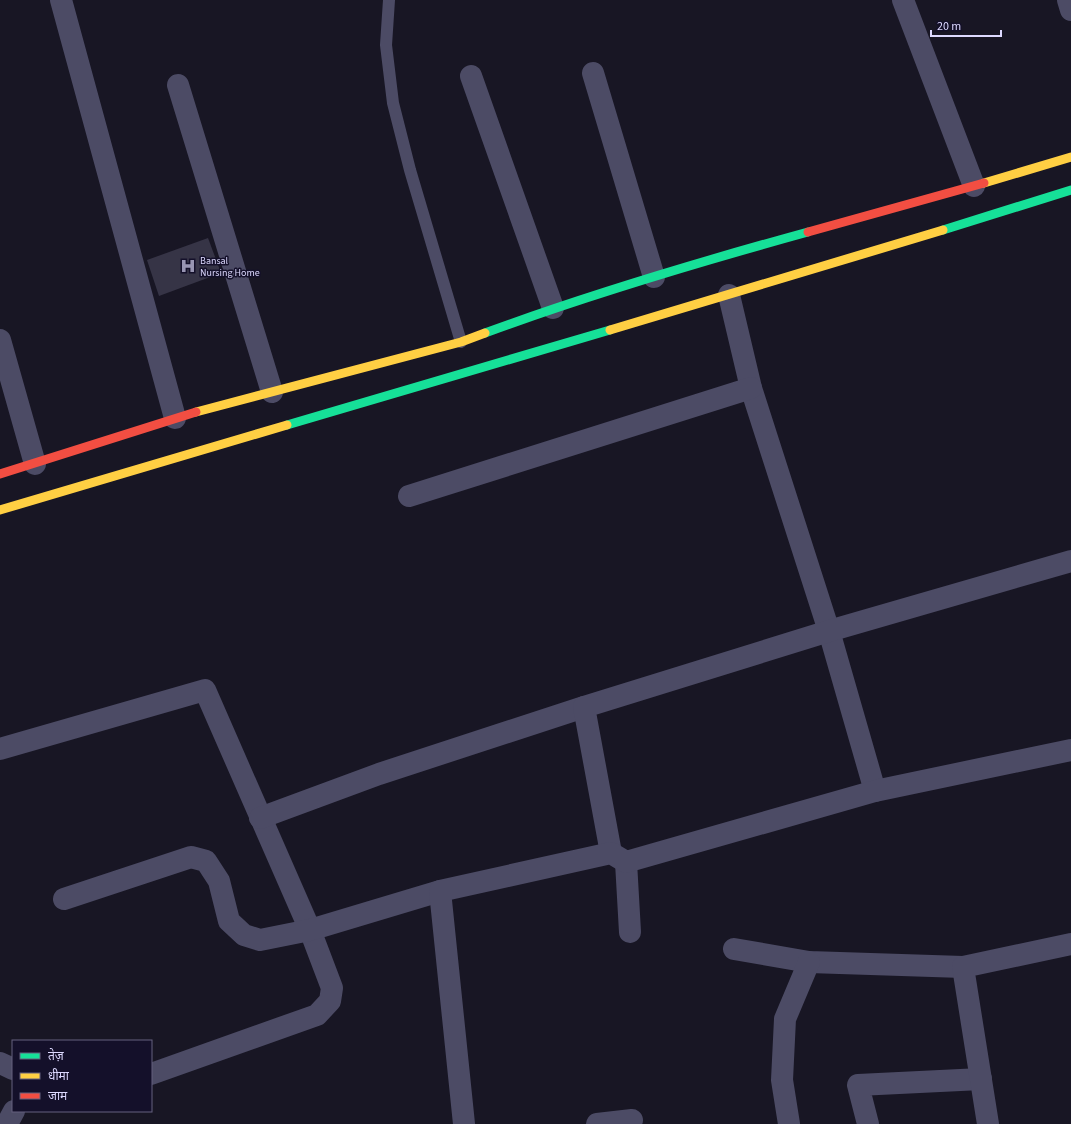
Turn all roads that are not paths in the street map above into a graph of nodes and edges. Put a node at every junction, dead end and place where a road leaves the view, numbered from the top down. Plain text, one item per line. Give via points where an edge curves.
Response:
1 (61, 0) edge
2 (389, 0) edge
3 (903, 0) edge
4 (1068, 0) edge
5 (1071, 10) edge
6 (593, 73) dead end
7 (471, 76) dead end
8 (178, 85) dead end
9 (1071, 156) edge
10 (974, 186) junction
11 (1071, 190) edge
12 (654, 277) junction
13 (729, 294) junction
14 (554, 308) junction
15 (0, 340) edge
16 (461, 342) junction
17 (751, 388) junction
18 (272, 392) junction
19 (175, 418) junction
20 (35, 464) junction
21 (0, 474) edge
22 (409, 496) dead end
23 (0, 510) edge
24 (1071, 561) edge
25 (830, 631) junction
26 (584, 707) junction
27 (0, 749) edge
28 (1071, 750) edge
29 (875, 791) junction
30 (260, 818) junction
31 (619, 857) junction
32 (440, 891) junction
33 (64, 899) dead end
34 (310, 930) junction
35 (630, 932) dead end
36 (1071, 944) edge
37 (734, 949) dead end
38 (809, 962) junction
39 (963, 967) junction
40 (0, 1063) edge
41 (12, 1069) edge
42 (152, 1074) edge
43 (981, 1079) junction
44 (13, 1112) edge
45 (632, 1120) dead end
46 (7, 1124) edge
47 (464, 1124) edge
48 (597, 1124) edge
49 (789, 1124) edge
50 (868, 1124) edge
51 (988, 1124) edge

1 - 19 street
2 - 16 lane via 386,45 392,103
3 - 10 street
4 - 5 street
6 - 12 street
7 - 14 street
8 - 18 street
9 - 10 main road
10 - 12 main road via 730,253
11 - 13 main road
12 - 14 main road
13 - 17 street
13 - 23 main road
14 - 16 main road
15 - 20 street
16 - 18 main road
17 - 22 street
17 - 25 street
18 - 19 main road
19 - 20 main road
20 - 21 main road
24 - 25 street
25 - 26 street
25 - 29 street
26 - 30 street via 379,774
26 - 31 street
27 - 30 street via 205,690
28 - 29 street
29 - 31 street
30 - 34 street
31 - 32 street
31 - 35 street
32 - 34 street
32 - 47 street
33 - 34 street via 191,857 206,861 219,881 229,921 244,935 260,940
34 - 42 street via 332,988 330,1001 317,1015
36 - 39 street
37 - 38 street
38 - 39 street
38 - 49 street via 785,1019 782,1080
39 - 43 street
40 - 41 street
43 - 50 street via 858,1085
43 - 51 street
44 - 46 street
45 - 48 street

